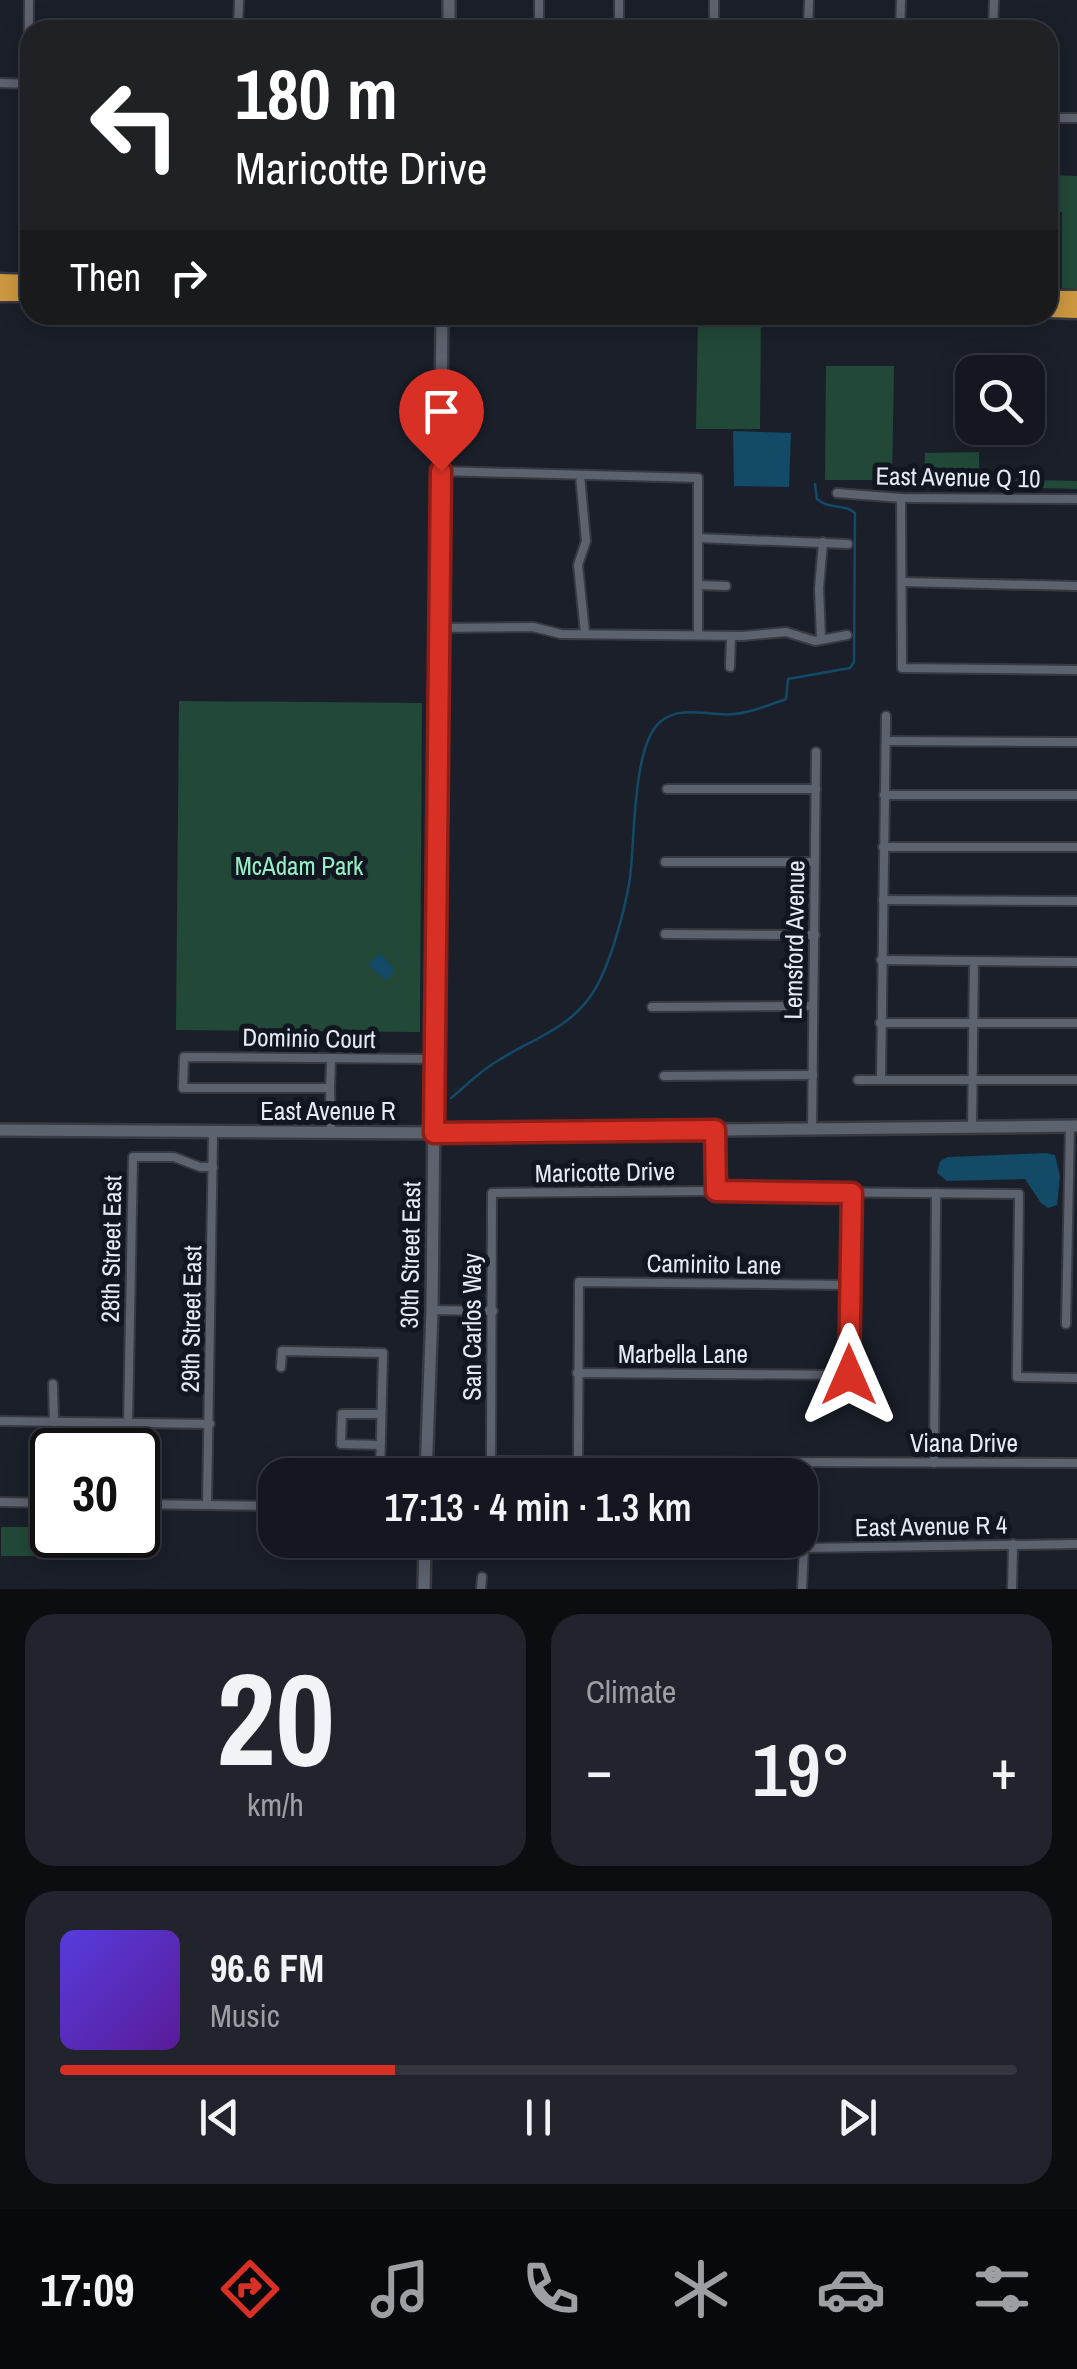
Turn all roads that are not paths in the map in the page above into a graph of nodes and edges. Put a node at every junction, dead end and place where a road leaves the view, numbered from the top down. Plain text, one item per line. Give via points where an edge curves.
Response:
1 (442, 325) edge
2 (441, 471) junction
3 (580, 475) junction
4 (837, 494) dead end
5 (901, 498) junction
6 (1077, 499) edge
7 (698, 538) junction
8 (823, 542) junction
9 (848, 544) dead end
10 (903, 582) junction
11 (698, 584) junction
12 (726, 586) dead end
13 (1077, 586) edge
14 (438, 628) junction
15 (585, 633) junction
16 (698, 634) junction
17 (846, 635) dead end
18 (731, 636) junction
19 (821, 639) junction
20 (730, 667) dead end
21 (1077, 670) edge
22 (886, 716) dead end
23 (886, 741) junction
24 (1077, 742) edge
25 (816, 752) dead end
26 (816, 788) junction
27 (667, 789) dead end
28 (884, 795) junction
29 (1077, 795) edge
30 (883, 847) junction
31 (1077, 847) edge
32 (666, 862) dead end
33 (815, 862) junction
34 (883, 900) junction
35 (1077, 900) edge
36 (664, 934) dead end
37 (815, 934) junction
38 (881, 960) junction
39 (974, 961) junction
40 (1077, 962) edge
41 (652, 1006) dead end
42 (813, 1006) junction
43 (880, 1023) junction
44 (974, 1023) junction
45 (1077, 1023) edge
46 (330, 1059) junction
47 (434, 1059) junction
48 (813, 1075) junction
49 (664, 1076) dead end
50 (858, 1080) dead end
51 (881, 1080) junction
52 (973, 1080) junction
53 (1077, 1080) edge
54 (330, 1088) junction
55 (1074, 1126) edge
56 (972, 1128) junction
57 (812, 1129) junction
58 (0, 1130) edge
59 (715, 1130) junction
60 (331, 1133) junction
61 (434, 1133) junction
62 (212, 1134) junction
63 (213, 1167) junction
64 (716, 1191) junction
65 (492, 1193) joint
66 (852, 1193) junction
67 (936, 1193) junction
68 (848, 1285) junction
69 (432, 1310) junction
70 (493, 1311) junction
71 (1066, 1324) dead end
72 (281, 1367) dead end
73 (577, 1373) junction
74 (1077, 1378) edge
75 (53, 1384) dead end
76 (380, 1414) junction
77 (0, 1421) edge
78 (54, 1422) junction
79 (128, 1423) junction
80 (210, 1424) junction
81 (380, 1445) junction
82 (380, 1458) edge
83 (427, 1458) edge
84 (491, 1458) edge
85 (578, 1458) edge
86 (934, 1463) junction
87 (1077, 1463) edge
88 (818, 1464) edge
89 (0, 1502) edge
90 (30, 1503) edge
91 (160, 1504) edge
92 (208, 1505) junction
93 (258, 1506) edge
94 (1013, 1544) junction
95 (1077, 1544) edge
96 (818, 1548) edge
97 (425, 1558) edge
98 (804, 1558) edge
99 (482, 1576) dead end
100 (424, 1589) edge
101 (482, 1589) edge
102 (802, 1589) edge
103 (1012, 1589) edge

1 - 2 street, 30th Street East
2 - 3 street
2 - 14 street, 30th Street East
3 - 7 street via 698,478
3 - 15 street
4 - 5 street, East Avenue Q 10
5 - 6 street, East Avenue Q 10
5 - 10 street
7 - 8 street
7 - 11 street
8 - 9 street
8 - 19 street
10 - 13 street
10 - 21 street via 902,668
11 - 12 street
11 - 16 street
14 - 15 street
14 - 47 street, 30th Street East
15 - 16 street
16 - 18 street
17 - 19 street
18 - 19 street via 786,632
18 - 20 street
22 - 23 street
23 - 24 street
23 - 28 street
25 - 26 street, Lemsford Avenue
26 - 27 street
26 - 33 street, Lemsford Avenue
28 - 29 street
28 - 30 street
30 - 31 street
30 - 34 street
32 - 33 street
33 - 37 street, Lemsford Avenue
34 - 35 street
34 - 38 street
36 - 37 street
37 - 42 street, Lemsford Avenue
38 - 39 street
38 - 43 street
39 - 40 street
39 - 44 street
41 - 42 street
42 - 48 street, Lemsford Avenue
43 - 44 street
43 - 51 street
44 - 45 street
44 - 52 street
46 - 47 street, Dominio Court
46 - 54 street
46 - 54 street, Dominio Court via 184,1057 182,1088
47 - 61 street, 30th Street East
48 - 49 street
48 - 57 street, Lemsford Avenue
50 - 51 street
51 - 52 street
52 - 53 street
52 - 56 street
54 - 60 street
55 - 56 street, East Avenue R
55 - 71 street
56 - 57 street, East Avenue R
57 - 59 street, East Avenue R
58 - 62 street, East Avenue R
59 - 61 street, East Avenue R
59 - 64 street
60 - 61 street, East Avenue R
60 - 62 street, East Avenue R
61 - 69 street, 30th Street East
62 - 63 street, 29th Street East
63 - 79 street, 28th Street East via 133,1157
63 - 80 street, 29th Street East
64 - 65 street, Maricotte Drive
64 - 66 street, Maricotte Drive
65 - 70 street, San Carlos Way
66 - 67 street, Maricotte Drive
66 - 68 street
67 - 74 street, Maricotte Drive via 1019,1194 1017,1378
67 - 86 street
68 - 73 street, Caminito Lane via 580,1282
68 - 73 street, Marbella Lane via 849,1375
69 - 70 street
69 - 83 street, 30th Street East
70 - 84 street, San Carlos Way
72 - 76 street via 282,1352 383,1353
73 - 85 street
75 - 78 street
76 - 81 street
76 - 81 street via 342,1414 341,1444
77 - 78 street
78 - 79 street
79 - 80 street
80 - 92 street, 29th Street East
81 - 82 street
86 - 87 street, Viana Drive
86 - 88 street, Viana Drive
89 - 90 street
91 - 92 street
92 - 93 street
94 - 95 street, East Avenue R 4
94 - 96 street, East Avenue R 4
94 - 103 street
97 - 100 street
98 - 102 street
99 - 101 street

